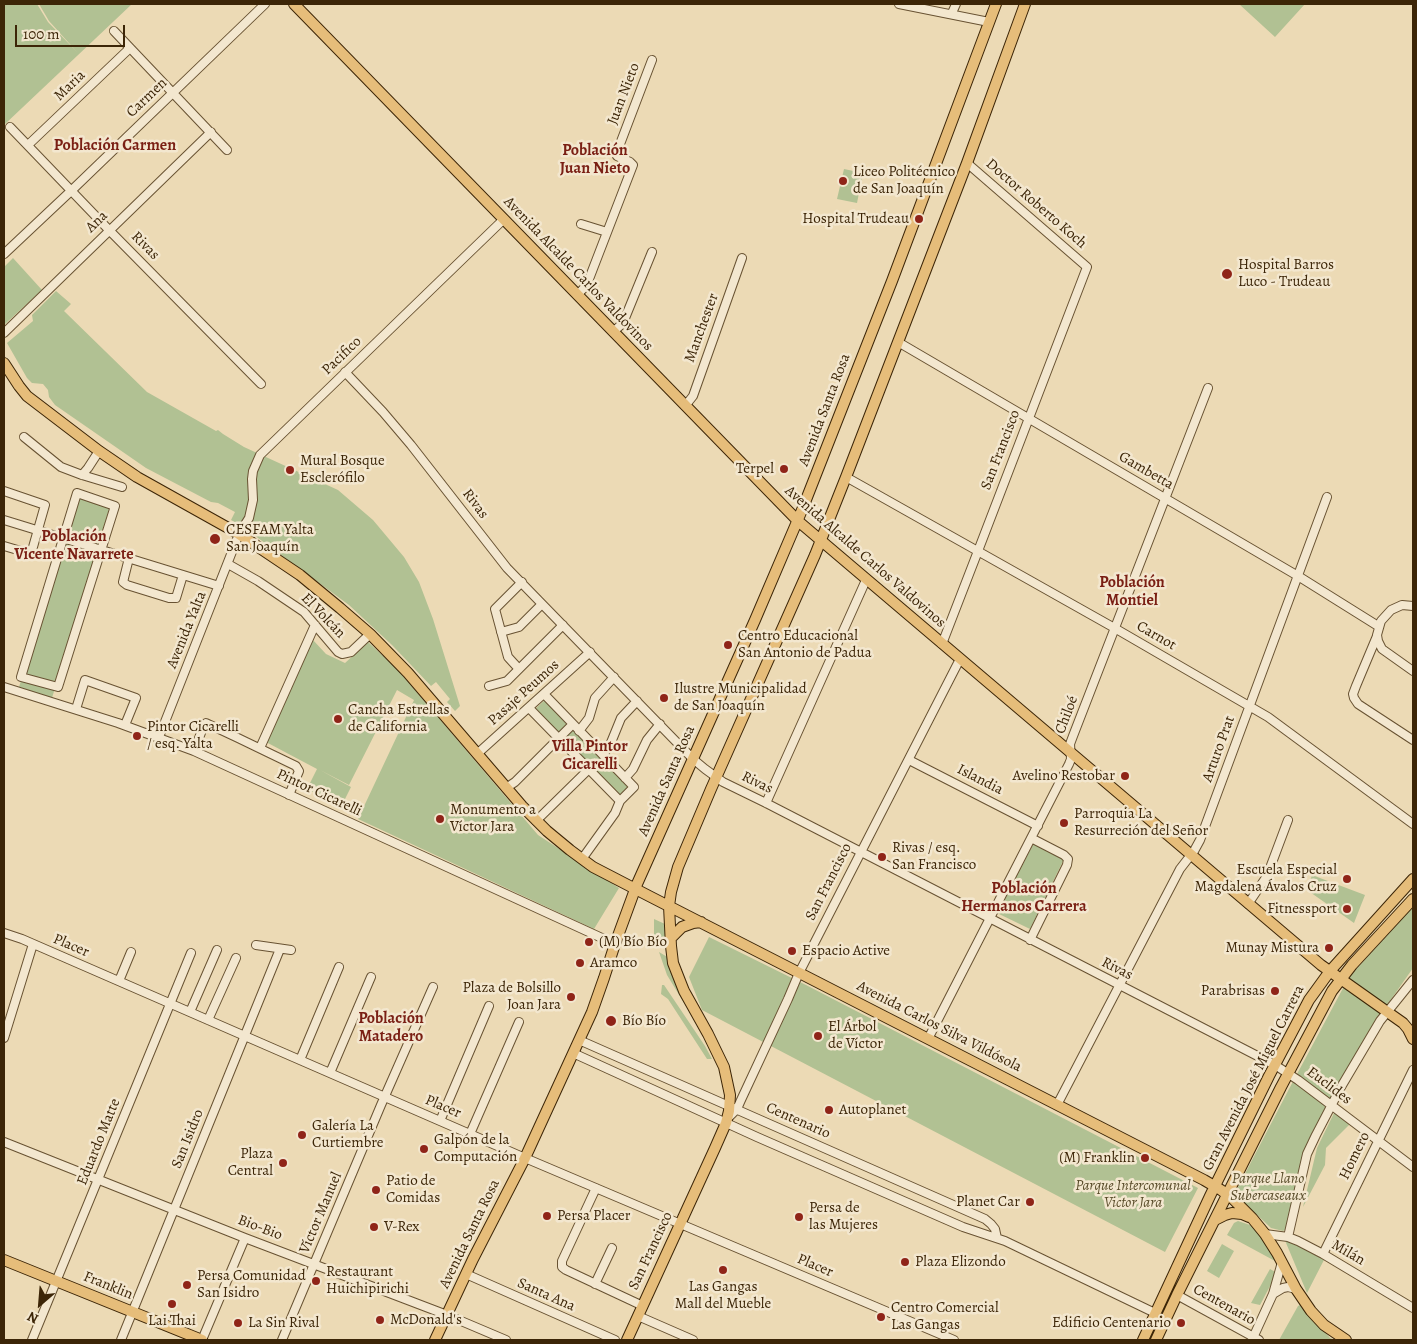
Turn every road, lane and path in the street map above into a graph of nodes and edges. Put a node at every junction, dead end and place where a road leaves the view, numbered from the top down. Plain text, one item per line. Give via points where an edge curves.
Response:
1 (265, 4) edge
2 (294, 4) edge
3 (900, 4) edge
4 (906, 4) edge
5 (956, 4) edge
6 (996, 4) edge
7 (1025, 4) edge
8 (952, 14) junction
9 (989, 22) junction
10 (114, 31) dead end
11 (130, 48) junction
12 (652, 60) dead end
13 (173, 92) junction
14 (10, 126) dead end
15 (210, 132) junction
16 (28, 145) junction
17 (227, 150) dead end
18 (967, 163) junction
19 (72, 190) junction
20 (504, 219) junction
21 (581, 224) dead end
22 (109, 230) junction
23 (607, 232) junction
24 (652, 252) dead end
25 (4, 254) edge
26 (742, 258) dead end
27 (1087, 266) joint
28 (577, 295) junction
29 (613, 332) junction
30 (4, 333) edge
31 (898, 342) junction
32 (4, 363) edge
33 (344, 372) junction
34 (4, 380) edge
35 (260, 384) dead end
36 (19, 386) junction
37 (1208, 388) dead end
38 (685, 406) junction
39 (1029, 419) junction
40 (24, 437) dead end
41 (99, 451) junction
42 (82, 475) junction
43 (846, 477) junction
44 (122, 486) dead end
45 (4, 492) edge
46 (1327, 497) dead end
47 (1165, 498) junction
48 (4, 520) edge
49 (798, 521) junction
50 (38, 530) junction
51 (239, 534) junction
52 (64, 538) junction
53 (821, 541) junction
54 (4, 546) edge
55 (101, 550) junction
56 (978, 551) junction
57 (129, 558) junction
58 (228, 564) junction
59 (183, 575) junction
60 (1298, 576) junction
61 (866, 580) junction
62 (522, 582) junction
63 (219, 586) junction
64 (542, 604) junction
65 (1413, 606) edge
66 (315, 625) junction
67 (563, 626) junction
68 (1378, 626) junction
69 (1115, 629) junction
70 (501, 632) junction
71 (370, 634) junction
72 (1377, 636) junction
73 (942, 644) junction
74 (590, 652) junction
75 (960, 660) junction
76 (519, 669) junction
77 (1413, 671) edge
78 (614, 677) junction
79 (489, 686) dead end
80 (4, 687) edge
81 (544, 694) junction
82 (637, 701) junction
83 (1250, 706) junction
84 (529, 708) junction
85 (76, 709) junction
86 (573, 724) junction
87 (660, 724) junction
88 (125, 725) junction
89 (579, 731) junction
90 (159, 737) junction
91 (558, 738) junction
92 (1413, 740) edge
93 (260, 748) junction
94 (194, 750) junction
95 (1070, 753) junction
96 (477, 754) junction
97 (603, 755) junction
98 (693, 759) junction
99 (909, 760) junction
100 (589, 769) junction
101 (716, 777) junction
102 (625, 778) junction
103 (506, 788) junction
104 (290, 795) junction
105 (620, 801) junction
106 (766, 803) junction
107 (1288, 820) dead end
108 (536, 821) junction
109 (1413, 824) edge
110 (1038, 826) junction
111 (1031, 838) junction
112 (861, 852) junction
113 (1191, 855) junction
114 (582, 859) junction
115 (1413, 879) edge
116 (673, 884) junction
117 (636, 889) junction
118 (648, 896) junction
119 (1413, 899) edge
120 (1248, 904) junction
121 (669, 906) junction
122 (990, 919) junction
123 (701, 922) junction
124 (4, 934) edge
125 (670, 939) junction
126 (1030, 940) junction
127 (33, 944) junction
128 (614, 944) junction
129 (256, 945) dead end
130 (280, 949) junction
131 (217, 950) dead end
132 (291, 950) dead end
133 (132, 952) dead end
134 (191, 953) dead end
135 (236, 958) dead end
136 (339, 967) dead end
137 (1330, 972) junction
138 (799, 973) junction
139 (370, 977) dead end
140 (1340, 978) junction
141 (1413, 980) edge
142 (119, 982) junction
143 (1119, 985) junction
144 (432, 988) dead end
145 (169, 1003) junction
146 (490, 1006) dead end
147 (1386, 1011) junction
148 (190, 1012) junction
149 (208, 1020) junction
150 (519, 1022) dead end
151 (1405, 1022) edge
152 (244, 1036) junction
153 (4, 1038) edge
154 (928, 1039) junction
155 (1413, 1039) edge
156 (579, 1040) junction
157 (573, 1053) junction
158 (300, 1060) junction
159 (1275, 1065) junction
160 (1413, 1070) edge
161 (330, 1073) junction
162 (1288, 1073) junction
163 (385, 1097) junction
164 (1057, 1105) junction
165 (1332, 1106) junction
166 (733, 1108) junction
167 (440, 1121) junction
168 (727, 1121) junction
169 (470, 1134) junction
170 (1378, 1140) junction
171 (4, 1142) edge
172 (524, 1158) junction
173 (1413, 1166) edge
174 (98, 1180) junction
175 (1215, 1186) junction
176 (596, 1188) junction
177 (1227, 1194) junction
178 (174, 1210) junction
179 (1252, 1218) junction
180 (1214, 1220) junction
181 (681, 1224) junction
182 (1265, 1234) junction
183 (1288, 1237) junction
184 (245, 1238) junction
185 (997, 1238) junction
186 (612, 1248) dead end
187 (1323, 1254) junction
188 (4, 1260) edge
189 (1282, 1262) junction
190 (314, 1264) junction
191 (466, 1274) junction
192 (56, 1281) junction
193 (595, 1284) junction
194 (1296, 1289) junction
195 (1273, 1294) junction
196 (1177, 1295) junction
197 (1413, 1308) edge
198 (641, 1311) junction
199 (132, 1312) junction
200 (1155, 1313) junction
201 (447, 1315) junction
202 (1255, 1339) edge
203 (32, 1340) edge
204 (121, 1340) edge
205 (202, 1340) edge
206 (282, 1340) edge
207 (435, 1340) edge
208 (506, 1340) edge
209 (615, 1340) edge
210 (627, 1340) edge
211 (694, 1340) edge
212 (952, 1340) edge
213 (1143, 1340) edge
214 (1156, 1340) edge
215 (1346, 1340) edge

1 - 13 street, Carmen
2 - 20 main road, Avenida Alcalde Carlos Valdovinos
3 - 4 street
4 - 8 street
5 - 8 street
6 - 9 main road, Avenida Santa Rosa
7 - 18 main road
8 - 9 street
9 - 49 main road, Avenida Santa Rosa
10 - 11 street
11 - 13 street
11 - 16 street, Maria
12 - 23 street, Juan Nieto via 617,152 617,156 633,165
13 - 15 street
13 - 19 street, Carmen
14 - 16 street, Rivas
15 - 17 street
15 - 22 street, Ana
16 - 19 street, Rivas
18 - 27 street, Doctor Roberto Koch
18 - 31 main road
19 - 22 street, Rivas
19 - 25 street, Carmen
20 - 28 main road, Avenida Alcalde Carlos Valdovinos
20 - 33 street, Pacifico
21 - 23 street
22 - 30 street, Ana
22 - 35 street, Rivas
23 - 28 street, Juan Nieto via 586,286
24 - 29 street via 623,323
26 - 38 street, Manchester via 693,396
27 - 39 street, San Francisco
28 - 29 main road, Avenida Alcalde Carlos Valdovinos
29 - 38 main road, Avenida Alcalde Carlos Valdovinos
31 - 39 street, Gambetta
31 - 43 main road
32 - 36 main road
33 - 51 street, Pacifico via 260,455 253,471 251,510
33 - 62 street, Rivas via 406,439 507,568
34 - 36 main road
36 - 41 main road, Avenida Carlos Silva Vildósola
37 - 47 street, Chiloé
38 - 49 main road, Avenida Alcalde Carlos Valdovinos
39 - 47 street, Gambetta
39 - 56 street, San Francisco
40 - 42 street via 60,466
41 - 42 street
41 - 51 main road, Avenida Carlos Silva Vildósola via 136,476
42 - 44 street
43 - 53 main road
43 - 56 street, Carnot
45 - 50 street via 45,505
46 - 60 street, Arturo Prat
47 - 60 street, Gambetta
47 - 69 street, Chiloé
48 - 50 street
49 - 53 main road, Avenida Alcalde Carlos Valdovinos
49 - 98 main road, Avenida Santa Rosa
50 - 52 street
50 - 54 street via 31,554
51 - 58 street, Avenida Yalta
51 - 71 main road, Avenida Carlos Silva Vildósola via 300,576
52 - 55 street
52 - 55 street via 77,493 115,506
52 - 55 street via 21,677 58,687
53 - 61 main road, Avenida Alcalde Carlos Valdovinos
53 - 101 main road
55 - 57 street
56 - 69 street, Carnot
56 - 73 street, San Francisco
57 - 59 street
57 - 59 street via 123,582 169,598 176,598
58 - 63 street, Avenida Yalta
58 - 66 street, El Volcán via 291,602
59 - 63 street
60 - 68 street, Gambetta
60 - 83 street, Arturo Prat
61 - 73 main road, Avenida Alcalde Carlos Valdovinos
61 - 106 street
62 - 64 street, Rivas
62 - 70 street via 495,609
63 - 90 street, Avenida Yalta
64 - 67 street, Rivas
64 - 70 street via 519,627
65 - 68 street via 1394,608
66 - 71 street, El Volcán via 342,654 351,652
66 - 93 street
67 - 74 street, Rivas
67 - 76 street
68 - 72 street
69 - 83 street, Carnot
69 - 95 street, Chiloé via 1071,740
70 - 76 street via 508,657
71 - 96 main road, Avenida Carlos Silva Vildósola
72 - 77 street via 1384,651
72 - 92 street via 1354,698 1358,704
73 - 75 main road, Avenida Alcalde Carlos Valdovinos
74 - 78 street, Rivas
74 - 81 street, Pasaje Peumos
75 - 95 main road, Avenida Alcalde Carlos Valdovinos
75 - 99 street, San Francisco
76 - 79 street via 507,681
78 - 82 street, Rivas
78 - 89 street via 595,698 589,718
80 - 85 street, Pintor Cicarelli
81 - 84 street, Pasaje Peumos
81 - 86 street
82 - 87 street, Rivas
82 - 97 street via 621,718
83 - 109 street, Carnot
83 - 113 street, Arturo Prat via 1204,829
84 - 91 street
84 - 96 street, Pasaje Peumos
85 - 88 street, Pintor Cicarelli
85 - 88 street via 85,680 136,698
86 - 89 street
86 - 91 street
87 - 98 street, Rivas
87 - 102 street
88 - 90 street, Pintor Cicarelli
89 - 97 street
90 - 94 street, Pintor Cicarelli
91 - 100 street
91 - 103 street
93 - 94 street via 206,723
93 - 104 street via 296,766 299,771
94 - 104 street, Pintor Cicarelli
95 - 110 street, Chiloé via 1069,764
95 - 113 main road, Avenida Alcalde Carlos Valdovinos
96 - 103 main road, Avenida Carlos Silva Vildósola
97 - 102 street
98 - 101 street, Rivas
98 - 117 main road, Avenida Santa Rosa
99 - 110 street, Islandia
99 - 112 street, San Francisco
100 - 105 street
100 - 108 street
101 - 106 street, Rivas
101 - 116 main road via 681,857
102 - 105 street via 634,787
103 - 108 main road, Avenida Carlos Silva Vildósola
104 - 128 street, Pintor Cicarelli
105 - 114 street
106 - 112 street, Rivas
107 - 120 street via 1266,876
108 - 114 main road, Avenida Carlos Silva Vildósola
110 - 111 street, Chiloé
111 - 122 street, Chiloé
111 - 126 street via 1068,859
112 - 122 street, Rivas
112 - 138 street, San Francisco
113 - 120 main road, Avenida Alcalde Carlos Valdovinos
113 - 143 street, Arturo Prat via 1180,869
114 - 117 main road, Avenida Carlos Silva Vildósola
115 - 137 main road, Gran Avenida José Miguel Carrera
116 - 118 main road via 663,894
116 - 121 main road
117 - 118 main road, Avenida Carlos Silva Vildósola
117 - 128 main road, Avenida Santa Rosa
118 - 121 main road, Avenida Carlos Silva Vildósola
119 - 140 main road, Gran Avenida José Miguel Carrera
120 - 137 main road, Avenida Alcalde Carlos Valdovinos
121 - 123 main road, Avenida Carlos Silva Vildósola
121 - 125 main road
122 - 126 street, Rivas
122 - 154 street, Chiloé
123 - 125 main road via 682,927
123 - 138 main road, Avenida Carlos Silva Vildósola
124 - 127 street, Placer
125 - 166 main road via 679,981 720,1057
126 - 143 street, Rivas
127 - 142 street, Placer
127 - 153 street
128 - 156 main road, Avenida Santa Rosa via 592,1012
129 - 130 street
130 - 132 street
130 - 152 street, San Isidro
131 - 148 street
133 - 142 street
134 - 145 street, Eduardo Matte
135 - 149 street
136 - 158 street
137 - 140 main road, Avenida Alcalde Carlos Valdovinos
137 - 159 main road, Gran Avenida José Miguel Carrera via 1302,1013
138 - 154 main road, Avenida Carlos Silva Vildósola
138 - 166 street, San Francisco
139 - 161 street
140 - 147 main road, Avenida Alcalde Carlos Valdovinos
140 - 162 main road, Gran Avenida José Miguel Carrera
141 - 147 street
142 - 145 street, Placer
143 - 159 street, Rivas
143 - 164 street, Arturo Prat
144 - 163 street, Víctor Manuel
145 - 148 street, Placer
145 - 174 street, Eduardo Matte
146 - 167 street
147 - 151 main road, Avenida Alcalde Carlos Valdovinos
147 - 165 street
148 - 149 street, Placer
149 - 152 street, Placer
150 - 169 street
151 - 155 main road
152 - 158 street, Placer
152 - 178 street, San Isidro
154 - 164 main road, Avenida Carlos Silva Vildósola
156 - 157 main road, Avenida Santa Rosa
156 - 166 street, Centenario
157 - 168 street, Centenario
157 - 172 main road, Avenida Santa Rosa
158 - 161 street, Placer
159 - 162 street, Euclides
159 - 175 main road, Gran Avenida José Miguel Carrera
160 - 170 street, Homero
161 - 163 street, Placer
162 - 165 street, Euclides
162 - 177 main road, Gran Avenida José Miguel Carrera
163 - 167 street, Placer
163 - 190 street, Víctor Manuel
164 - 175 main road, Avenida Carlos Silva Vildósola
165 - 170 street, Euclides
165 - 183 street via 1307,1154
166 - 168 main road, San Francisco
166 - 185 street, Centenario via 985,1219 995,1229
167 - 169 street, Placer
168 - 181 main road, San Francisco
168 - 185 street, Centenario via 963,1227
169 - 172 street, Placer
170 - 173 street, Euclides
170 - 187 street, Homero
171 - 174 street, Bio-Bio
172 - 176 street, Placer
172 - 191 main road, Avenida Santa Rosa
174 - 178 street, Bio-Bio
174 - 192 street, Eduardo Matte
175 - 177 main road, Avenida Carlos Silva Vildósola
175 - 200 main road, Gran Avenida José Miguel Carrera
176 - 181 street, Placer
176 - 193 street via 561,1265
177 - 179 main road, Avenida Carlos Silva Vildósola
177 - 180 main road, Gran Avenida José Miguel Carrera
178 - 184 street, Bio-Bio
178 - 199 street, San Isidro
179 - 180 main road via 1232,1214
179 - 182 main road, Avenida Carlos Silva Vildósola
180 - 196 main road, Gran Avenida José Miguel Carrera
181 - 198 main road, San Francisco
181 - 212 street, Placer
182 - 183 street, Milán
182 - 189 main road, Avenida Carlos Silva Vildósola
183 - 187 street, Milán
184 - 190 street, Bio-Bio
184 - 205 street
185 - 200 street, Centenario
186 - 193 street
187 - 197 street, Milán
188 - 192 main road, Franklin
189 - 194 main road, Avenida Carlos Silva Vildósola
189 - 195 street
190 - 201 street, Bio-Bio
190 - 206 street, Víctor Manuel
191 - 201 main road, Avenida Santa Rosa
191 - 209 street, Santa Ana
192 - 199 main road, Franklin
192 - 203 street, Eduardo Matte
193 - 198 street
194 - 195 street via 1283,1288
194 - 215 main road, Avenida Carlos Silva Vildósola via 1318,1319
195 - 202 street
196 - 202 street, Centenario
196 - 214 main road, Gran Avenida José Miguel Carrera
198 - 210 main road, San Francisco
198 - 211 street
199 - 204 street, San Isidro
199 - 205 main road, Franklin
200 - 213 main road, Gran Avenida José Miguel Carrera
201 - 207 main road, Avenida Santa Rosa
201 - 208 street, Bio-Bio

